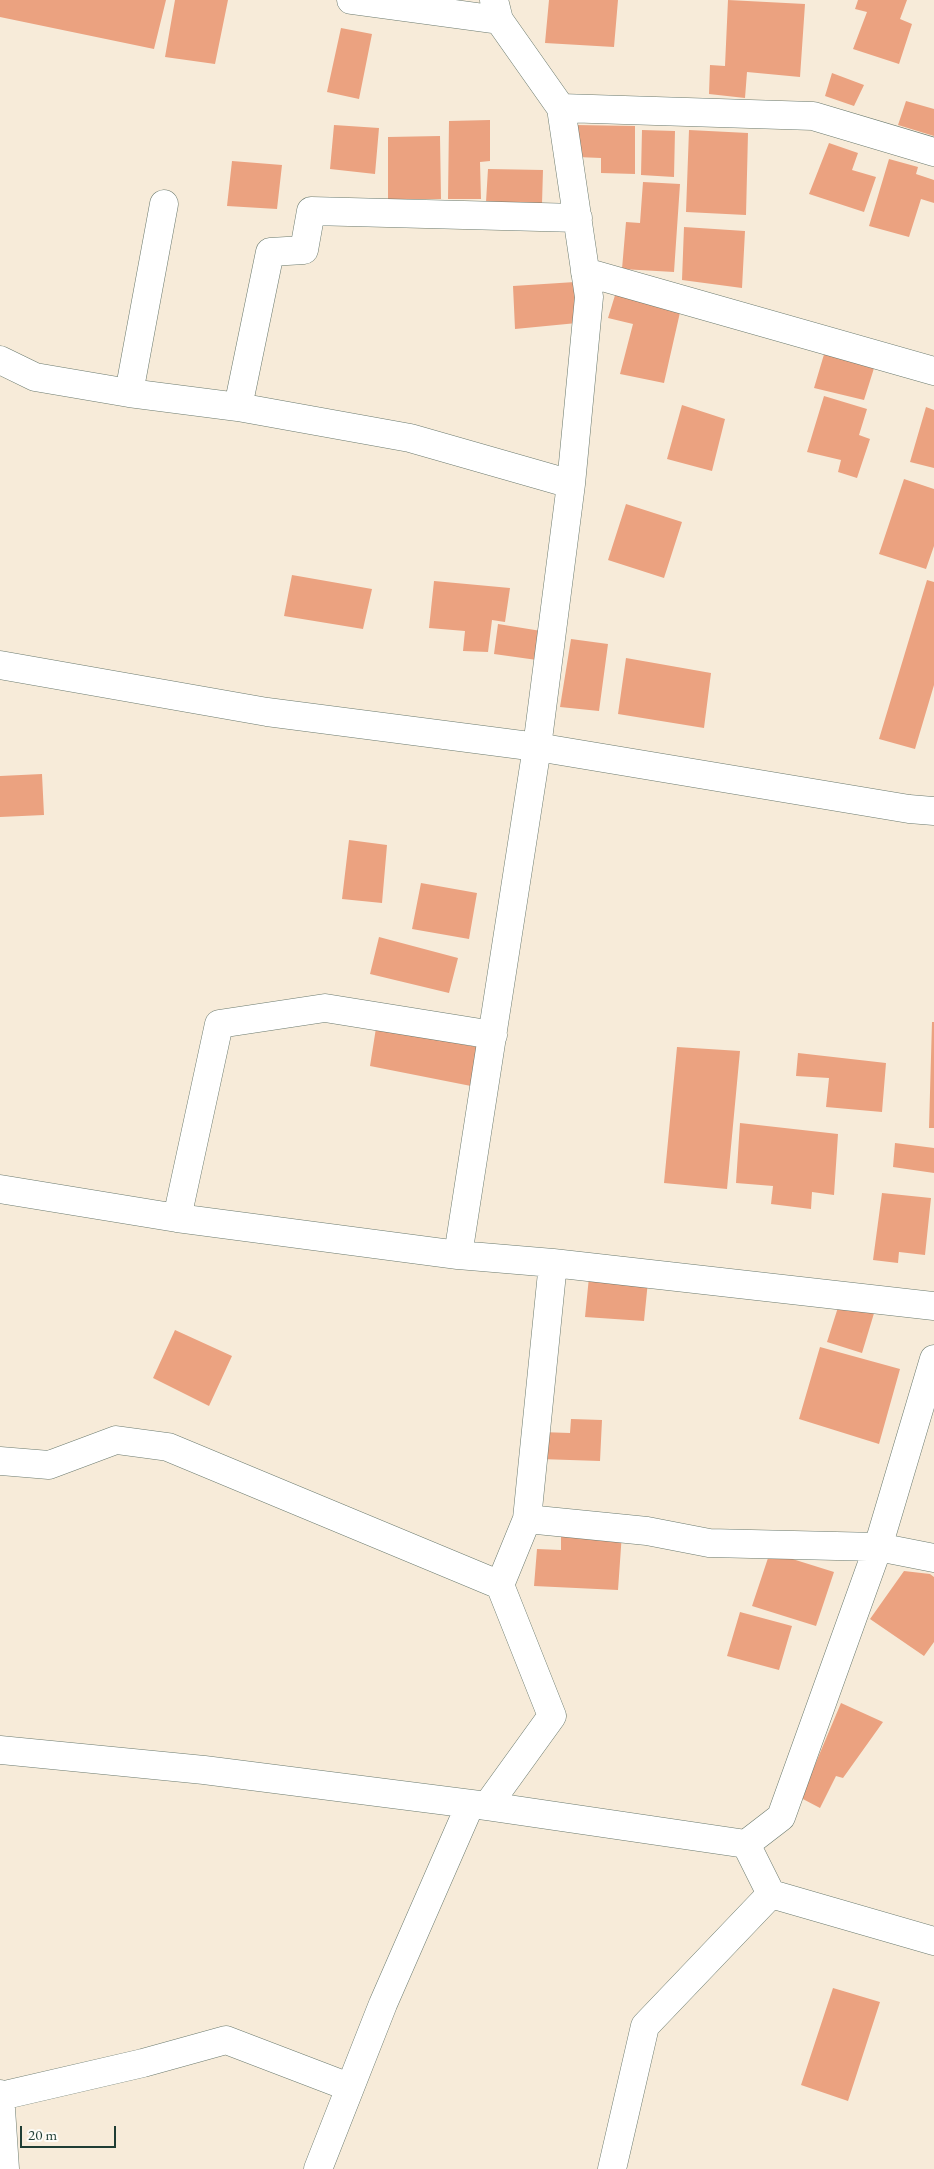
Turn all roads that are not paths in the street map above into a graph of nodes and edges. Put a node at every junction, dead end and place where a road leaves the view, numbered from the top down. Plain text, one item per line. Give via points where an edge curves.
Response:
1 (351, 0) edge
2 (497, 10) edge
3 (562, 108) junction
4 (934, 152) edge
5 (164, 204) dead end
6 (578, 218) junction
7 (585, 272) junction
8 (0, 360) edge
9 (934, 371) edge
10 (129, 393) junction
11 (238, 407) junction
12 (571, 484) junction
13 (0, 665) edge
14 (537, 747) junction
15 (934, 811) edge
16 (493, 1036) junction
17 (0, 1189) edge
18 (177, 1218) junction
19 (458, 1255) junction
20 (553, 1263) junction
21 (934, 1306) edge
22 (934, 1359) edge
23 (0, 1462) edge
24 (527, 1519) junction
25 (878, 1547) junction
26 (934, 1558) edge
27 (500, 1585) junction
28 (0, 1750) edge
29 (478, 1806) junction
30 (746, 1844) junction
31 (771, 1894) junction
32 (934, 1941) edge
33 (349, 2087) junction
34 (0, 2095) edge
35 (5, 2169) edge
36 (318, 2169) edge
37 (612, 2169) edge

1 - 2 street
2 - 3 street
3 - 4 street via 813,116
3 - 6 street
5 - 10 street
6 - 7 street
6 - 11 street via 311,211 304,250 270,252
7 - 9 street
7 - 12 street via 589,296
8 - 10 street via 35,377
10 - 11 street
11 - 12 street via 410,438
12 - 14 street
13 - 14 street via 266,712
14 - 15 street
14 - 16 street
16 - 18 street via 325,1008 219,1024
16 - 19 street
17 - 18 street
18 - 19 street
19 - 20 street
20 - 21 street
20 - 24 street
22 - 25 street
23 - 27 street via 49,1465 116,1440 168,1447
24 - 25 street via 647,1531 709,1543
24 - 27 street
25 - 26 street
25 - 30 street via 781,1817
27 - 29 street via 552,1716
28 - 29 street via 204,1770
29 - 30 street
29 - 33 street
30 - 31 street
31 - 32 street
31 - 37 street via 645,2026
33 - 34 street via 226,2040 143,2063
33 - 36 street
34 - 35 street

